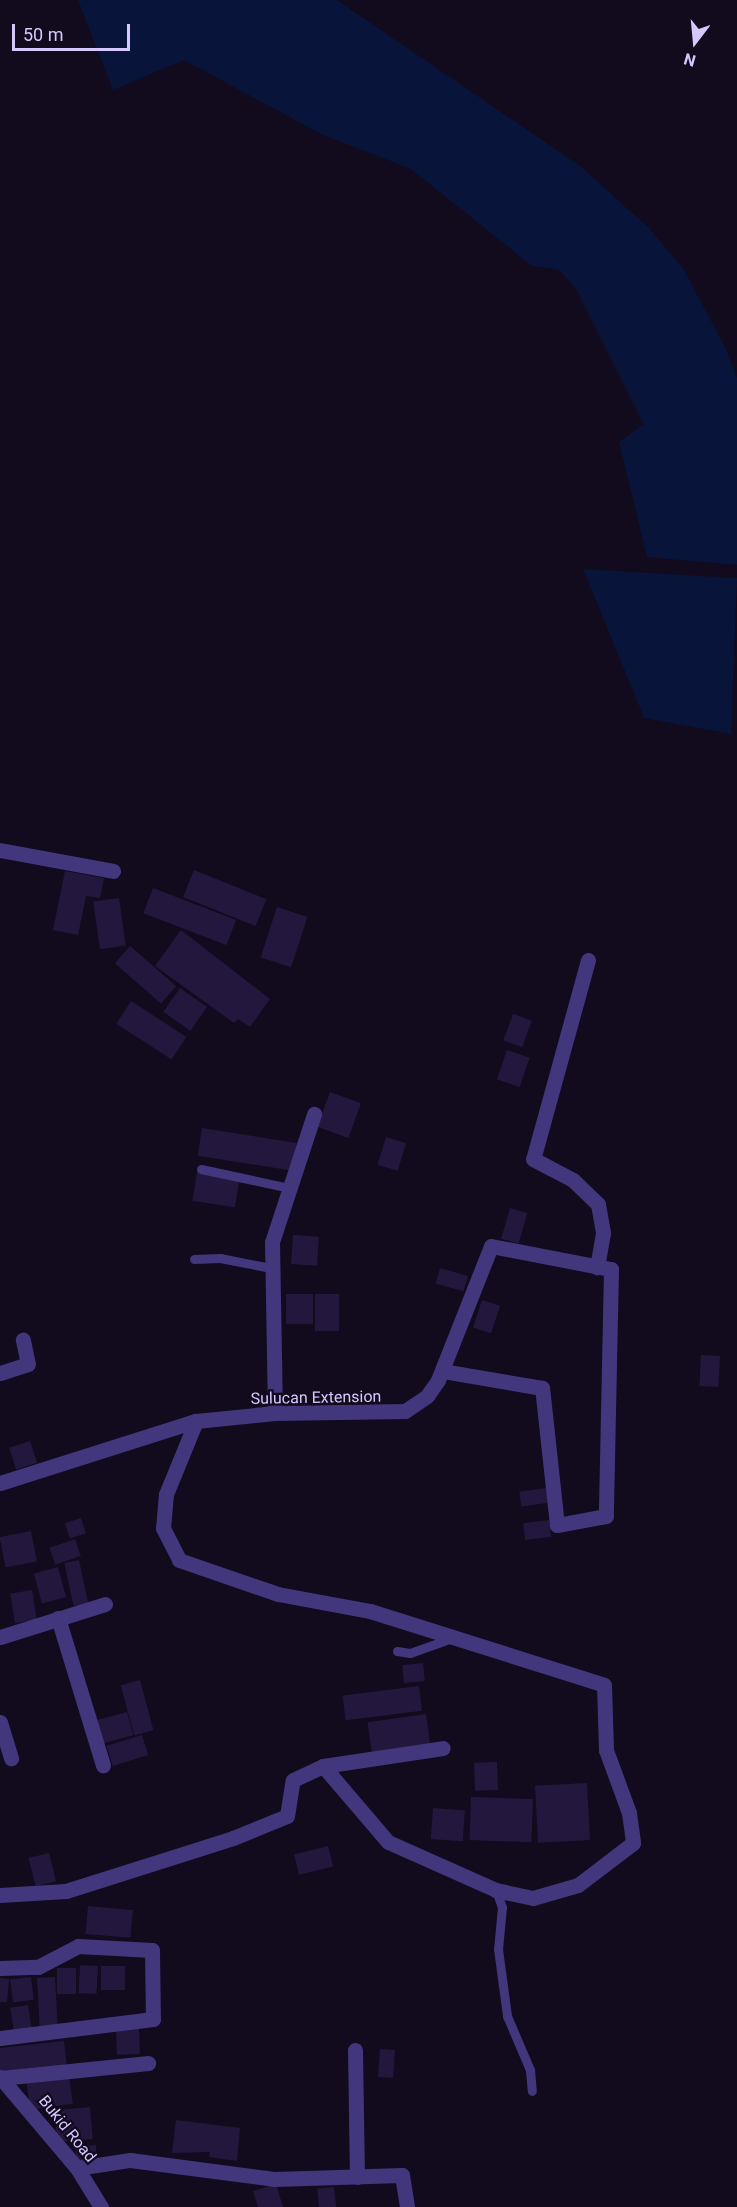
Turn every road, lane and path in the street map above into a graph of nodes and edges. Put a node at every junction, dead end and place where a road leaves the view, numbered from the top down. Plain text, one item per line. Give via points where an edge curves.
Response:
1 (0, 850) edge
2 (113, 871) dead end
3 (588, 960) dead end
4 (314, 1114) dead end
5 (201, 1169) dead end
6 (290, 1188) junction
7 (194, 1259) dead end
8 (597, 1267) junction
9 (271, 1268) junction
10 (23, 1340) dead end
11 (443, 1371) junction
12 (0, 1373) edge
13 (275, 1413) junction
14 (196, 1421) junction
15 (0, 1483) edge
16 (105, 1604) dead end
17 (58, 1618) junction
18 (0, 1637) edge
19 (449, 1639) junction
20 (397, 1651) dead end
21 (0, 1722) edge
22 (443, 1748) dead end
23 (11, 1758) dead end
24 (103, 1765) dead end
25 (323, 1766) junction
26 (496, 1890) junction
27 (0, 1895) edge
28 (0, 1968) edge
29 (0, 2038) edge
30 (355, 2050) dead end
31 (148, 2063) dead end
32 (1, 2078) edge
33 (532, 2091) dead end
34 (77, 2168) junction
35 (357, 2177) junction
36 (101, 2207) edge
37 (407, 2207) edge

1 - 2 street
3 - 8 street via 532,1159 573,1180 598,1204 603,1233
4 - 6 street
5 - 6 lane
6 - 9 street via 272,1242
7 - 9 lane via 220,1258
8 - 11 street, Sulucan Extension via 491,1246
8 - 11 street via 611,1269 606,1516 557,1524 542,1388
9 - 13 street
10 - 12 street via 28,1364
11 - 13 street, Sulucan Extension via 427,1396 394,1414
13 - 14 street, Sulucan Extension
14 - 15 street, Sulucan Extension
14 - 19 street via 166,1494 163,1528 179,1560 278,1594 370,1611
16 - 17 street
17 - 18 street
17 - 24 street
19 - 20 lane via 411,1653
19 - 26 street via 604,1685 606,1750 629,1813 633,1842 578,1885 532,1898
21 - 23 street
22 - 25 street
25 - 26 street via 388,1842
25 - 27 street via 293,1780 286,1816 233,1838 66,1891
26 - 33 lane via 507,2016 530,2070
28 - 29 street via 38,1967 78,1946 152,1950 153,2019
30 - 35 street
31 - 32 street
32 - 34 street, Bukid Road
34 - 35 street via 130,2160 274,2179
34 - 36 street, Bukid Road
35 - 37 street via 402,2175

